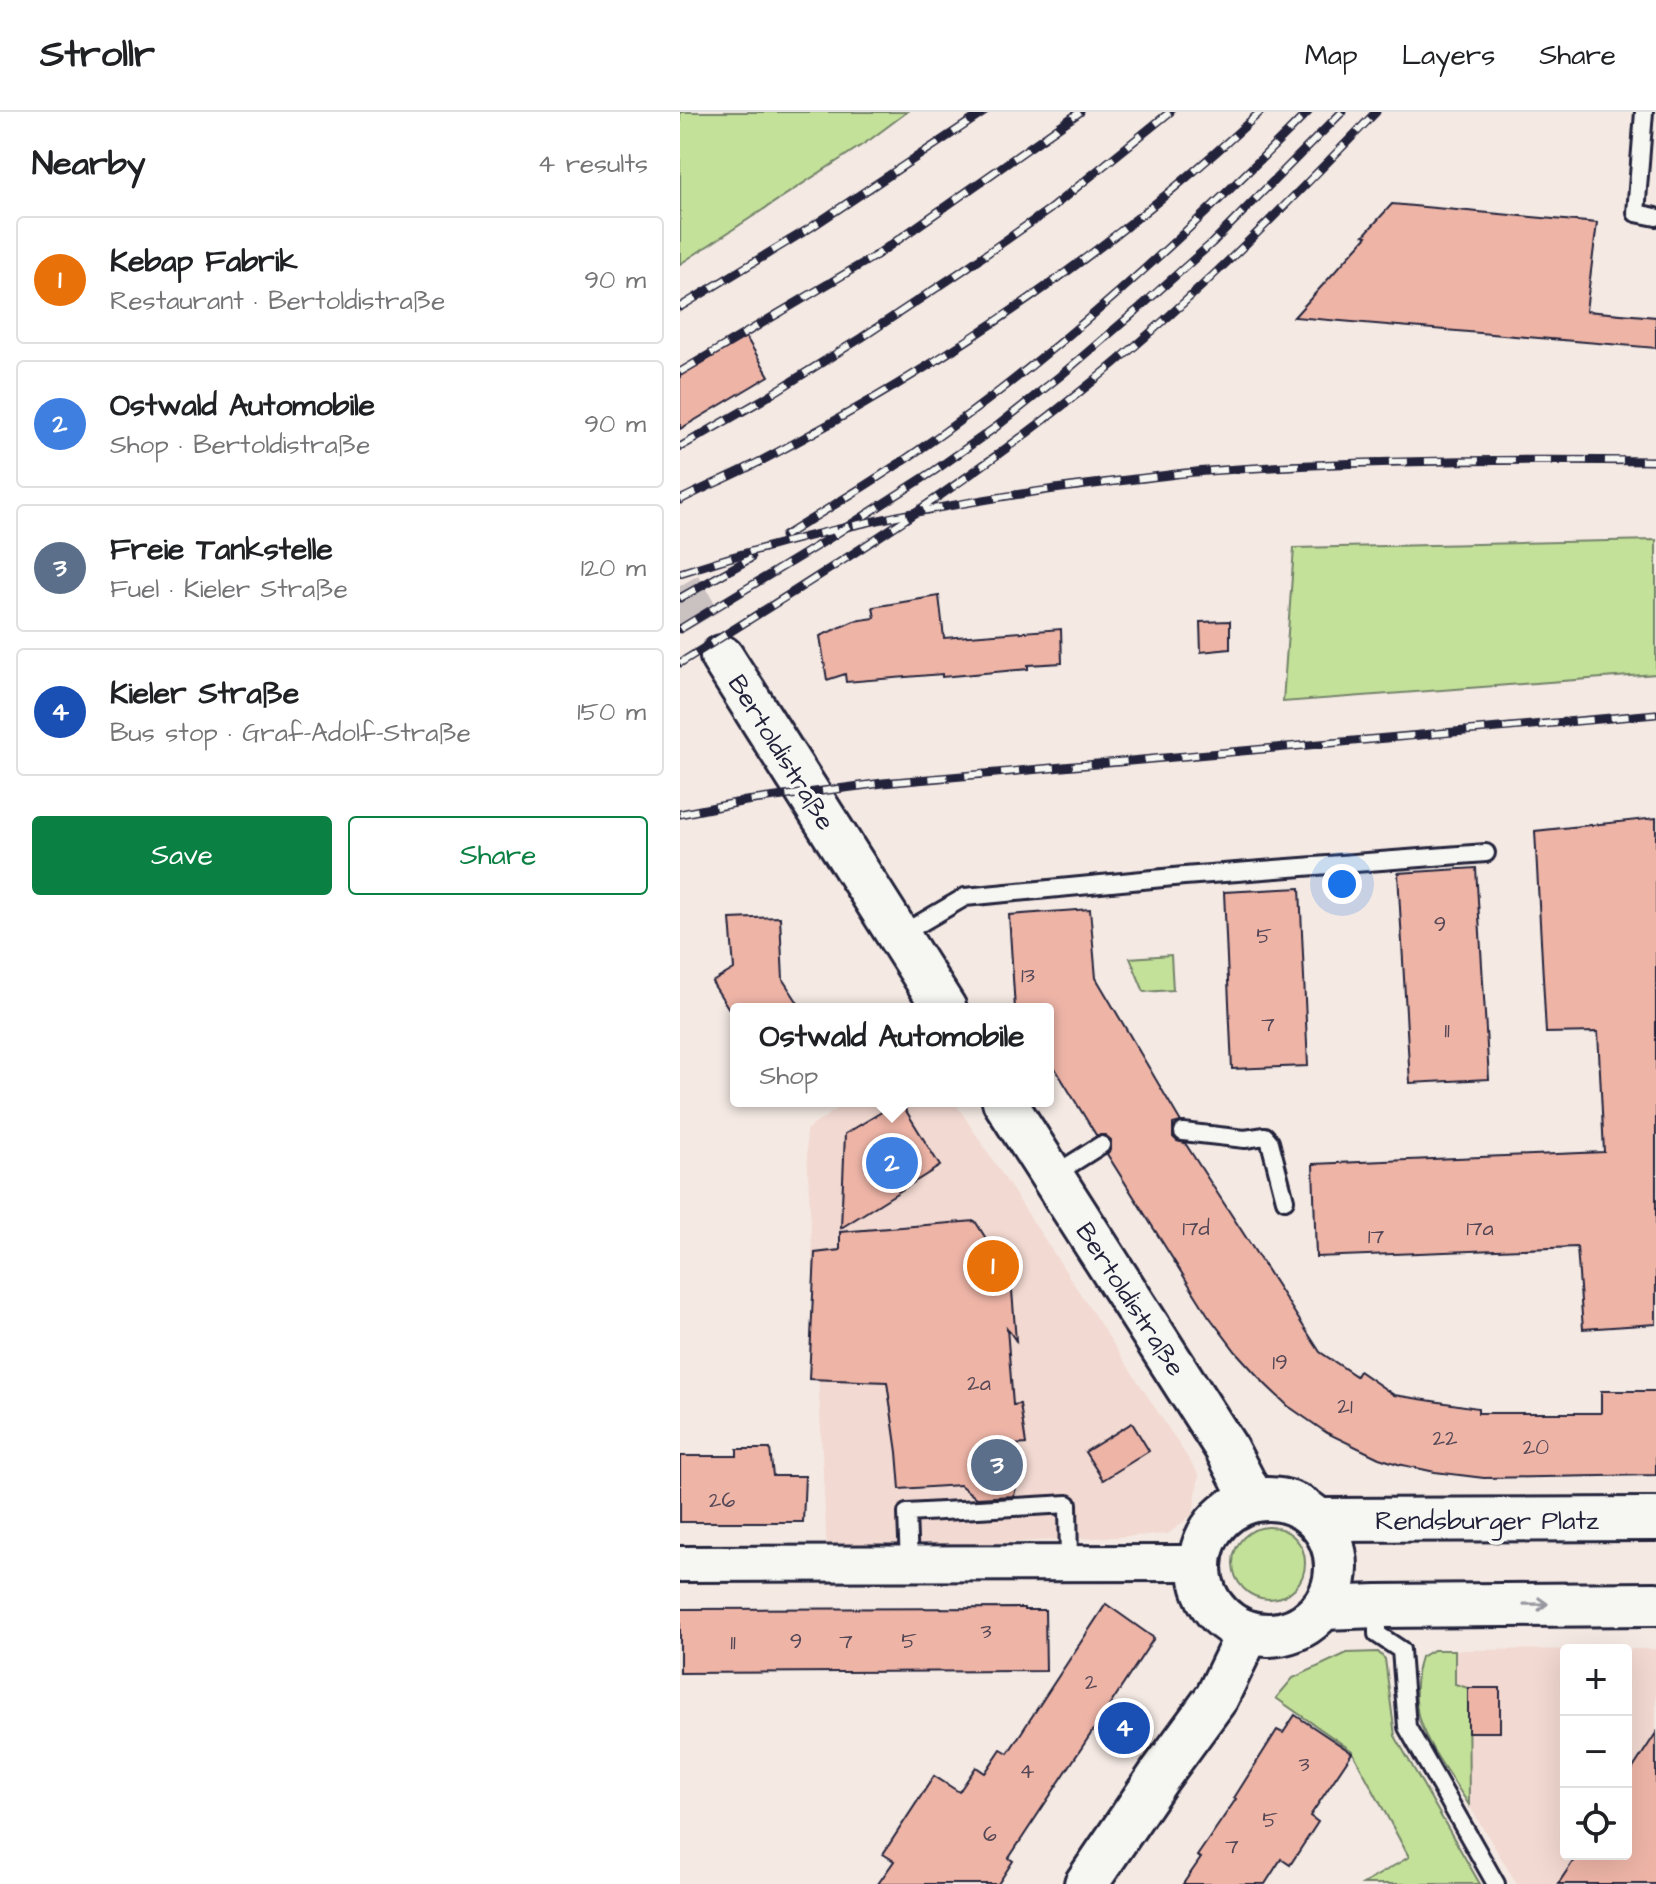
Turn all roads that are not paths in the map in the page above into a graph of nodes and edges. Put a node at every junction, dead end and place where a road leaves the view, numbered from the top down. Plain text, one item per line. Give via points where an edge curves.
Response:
1 (1644, 112) edge
2 (1656, 217) edge
3 (722, 657) tunnel mouth
4 (1486, 853) dead end
5 (899, 936) junction
6 (941, 1003) edge
7 (1008, 1107) edge
8 (1183, 1132) dead end
9 (1101, 1145) dead end
10 (1052, 1176) junction
11 (1285, 1200) dead end
12 (1253, 1500) junction
13 (1656, 1519) edge
14 (1318, 1520) junction
15 (1069, 1563) junction
16 (1200, 1563) junction
17 (680, 1564) edge
18 (909, 1565) junction
19 (1656, 1604) edge
20 (1377, 1606) junction
21 (1323, 1608) junction
22 (1248, 1633) junction
23 (1086, 1884) edge
24 (1496, 1884) edge

1 - 2 lane via 1636,213
3 - 5 street, Bertoldistraße
4 - 5 lane via 965,897
5 - 6 street, Bertoldistraße
7 - 10 street, Bertoldistraße
8 - 11 lane via 1265,1136
9 - 10 lane
10 - 12 street, Bertoldistraße via 1226,1448
12 - 14 street via 1272,1498 1297,1505
12 - 16 street via 1223,1515 1207,1537
13 - 14 street, Rendsburger Platz
14 - 21 street via 1332,1541 1337,1564
15 - 16 street
15 - 18 street
15 - 18 lane via 1068,1504 907,1513
16 - 22 street via 1203,1588 1215,1610
17 - 18 street
20 -> 19 street
20 - 21 street
20 - 24 lane via 1377,1634 1401,1650 1407,1727
21 - 22 street via 1298,1628
22 - 23 street via 1217,1697

